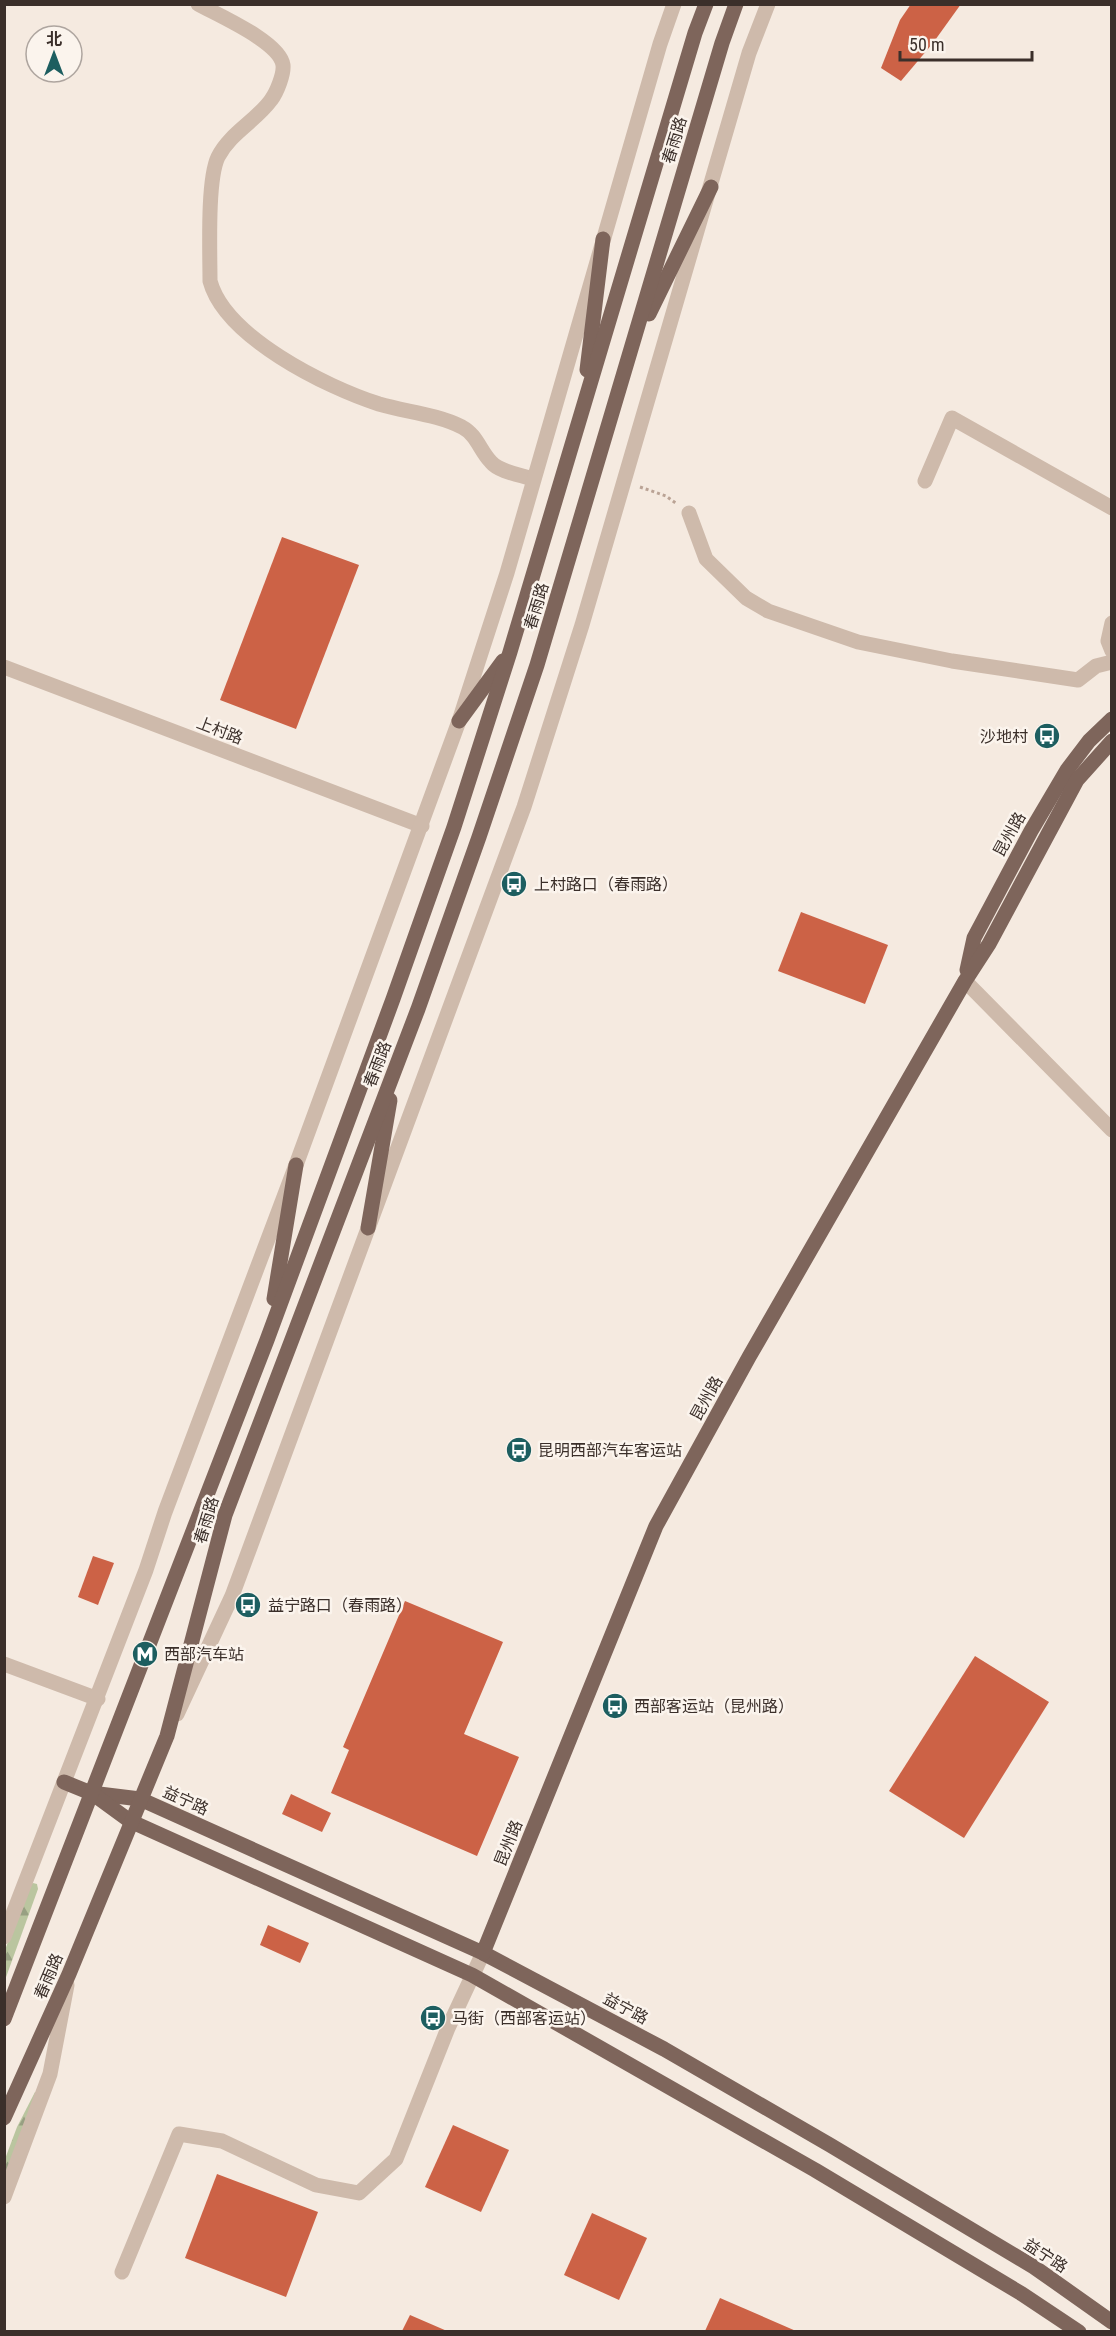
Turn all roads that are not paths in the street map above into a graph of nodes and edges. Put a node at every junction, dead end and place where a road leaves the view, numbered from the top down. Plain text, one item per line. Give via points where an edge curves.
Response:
1 (198, 4) edge
2 (674, 4) edge
3 (706, 4) edge
4 (736, 4) edge
5 (768, 4) edge
6 (711, 186) junction
7 (603, 239) junction
8 (629, 354) junction
9 (582, 412) junction
10 (533, 478) junction
11 (925, 481) dead end
12 (1112, 508) edge
13 (689, 513) road end
14 (1112, 623) edge
15 (1112, 651) edge
16 (510, 652) junction
17 (1112, 662) edge
18 (4, 667) edge
19 (1112, 719) edge
20 (459, 721) junction
21 (1112, 741) edge
22 (422, 826) junction
23 (965, 981) junction
24 (395, 1067) junction
25 (1112, 1130) edge
26 (296, 1165) junction
27 (368, 1228) junction
28 (267, 1340) junction
29 (4, 1664) edge
30 (98, 1699) junction
31 (167, 1736) junction
32 (64, 1782) junction
33 (91, 1793) junction
34 (140, 1799) junction
35 (130, 1821) junction
36 (4, 1937) edge
37 (483, 1953) junction
38 (69, 1974) junction
39 (472, 1975) junction
40 (4, 2019) edge
41 (4, 2118) edge
42 (4, 2198) edge
43 (122, 2272) dead end
44 (1112, 2322) edge
45 (1079, 2331) edge

1 - 10 street via 263,40 276,51 283,65 272,99 228,142 213,176 210,281 225,312 262,343 324,383 465,428 479,442 491,464
2 - 7 street
3 - 9 main road, 春雨路 via 694,33
4 - 8 main road, 春雨路
5 - 6 street via 749,53
6 - 8 main road
6 - 27 street via 582,626 524,807
7 - 9 main road
7 - 10 street
8 - 24 main road, 春雨路 via 537,665
9 - 16 main road, 春雨路
10 - 20 street
11 - 12 street via 951,418
13 - 17 street via 706,559 746,598 813,627 858,642 952,661 1078,680 1096,666
14 - 15 street via 1108,641
16 - 20 main road
16 - 28 main road, 春雨路 via 401,978
18 - 22 street, 上村路
19 - 23 main road, 昆州路 via 1067,770 1031,831 974,938
20 - 22 street
21 - 23 main road, 昆州路 via 1077,780
22 - 26 street
23 - 25 street
23 - 37 main road, 昆州路 via 656,1526
24 - 27 main road
24 - 31 main road, 春雨路 via 225,1515
26 - 28 main road
26 - 30 street
27 - 31 street via 232,1596
28 - 33 main road, 春雨路
29 - 30 street
30 - 32 street
31 - 34 main road, 春雨路
32 - 33 main road, 益宁路
32 - 36 street
33 - 34 main road, 益宁路
33 - 35 main road, 益宁路
33 - 40 main road, 春雨路
34 - 35 main road, 春雨路
34 - 37 main road, 益宁路
35 - 38 main road, 春雨路
35 - 39 main road, 益宁路
37 - 39 street
37 - 44 main road, 益宁路 via 664,2049 830,2145 1034,2267
38 - 41 main road, 春雨路
38 - 42 street via 50,2074
39 - 43 street via 396,2158 359,2193 316,2185 222,2141 179,2134
39 - 45 main road, 益宁路 via 815,2170

